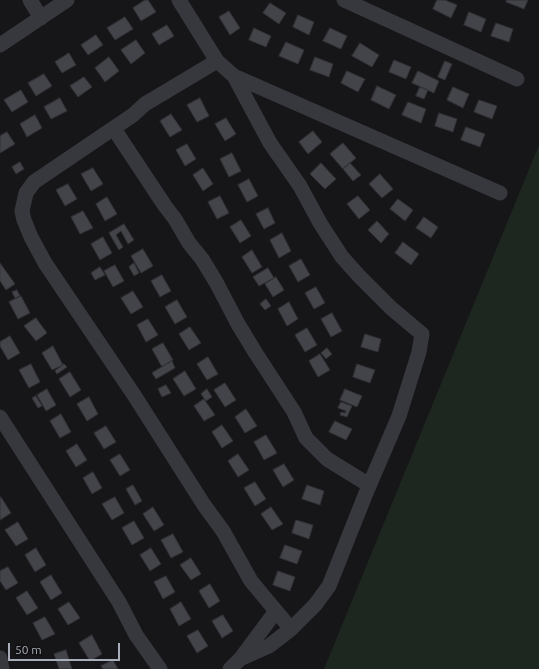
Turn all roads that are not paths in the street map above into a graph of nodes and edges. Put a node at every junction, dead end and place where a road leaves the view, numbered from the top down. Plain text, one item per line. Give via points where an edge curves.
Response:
1 (30, 0) edge
2 (67, 0) edge
3 (179, 0) edge
4 (344, 0) edge
5 (41, 18) junction
6 (0, 45) edge
7 (217, 61) junction
8 (234, 76) junction
9 (517, 79) dead end
10 (114, 129) junction
11 (500, 193) dead end
12 (0, 417) edge
13 (369, 485) junction
14 (276, 611) junction
15 (291, 629) junction
16 (0, 658) edge
17 (235, 664) edge
18 (2, 669) edge
19 (160, 669) edge

1 - 5 street
2 - 5 street
3 - 7 street
4 - 9 street
5 - 6 street
7 - 8 street
7 - 10 street via 145,104
8 - 11 street
8 - 13 street via 270,143 300,186 342,257 391,308 422,334 399,416
10 - 13 street via 197,252 255,352 294,412 306,438 327,459
10 - 14 street via 34,182 26,193 22,211 24,220 45,263 223,532 251,581
12 - 19 street via 119,602 136,635
13 - 15 street via 330,586
14 - 15 street
14 - 17 street
15 - 17 street via 269,646
16 - 18 street

